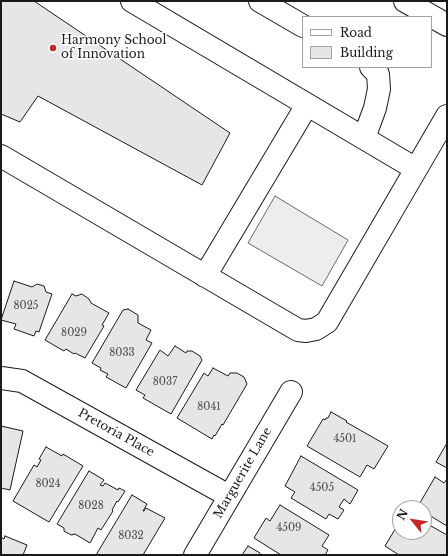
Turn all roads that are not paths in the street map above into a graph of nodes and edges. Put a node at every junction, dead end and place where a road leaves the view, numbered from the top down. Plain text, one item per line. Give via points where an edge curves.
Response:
1 (132, 1) edge
2 (260, 1) edge
3 (405, 1) edge
4 (431, 16) edge
5 (432, 16) edge
6 (302, 25) edge
7 (447, 25) edge
8 (372, 68) edge
9 (307, 105) junction
10 (447, 116) edge
11 (364, 138) junction
12 (1, 156) edge
13 (416, 169) junction
14 (205, 276) junction
15 (1, 378) edge
16 (290, 392) dead end
17 (230, 496) junction
18 (195, 555) edge

1 - 9 street
2 - 6 street
3 - 4 street
5 - 7 street
8 - 11 street via 378,74 379,89
9 - 11 street
9 - 14 street
10 - 13 street
11 - 13 street
12 - 14 street
13 - 14 street via 327,322 316,329 298,330
15 - 17 street, Pretoria Place via 22,381
16 - 17 street, Marguerite Lane
17 - 18 street, Marguerite Lane

